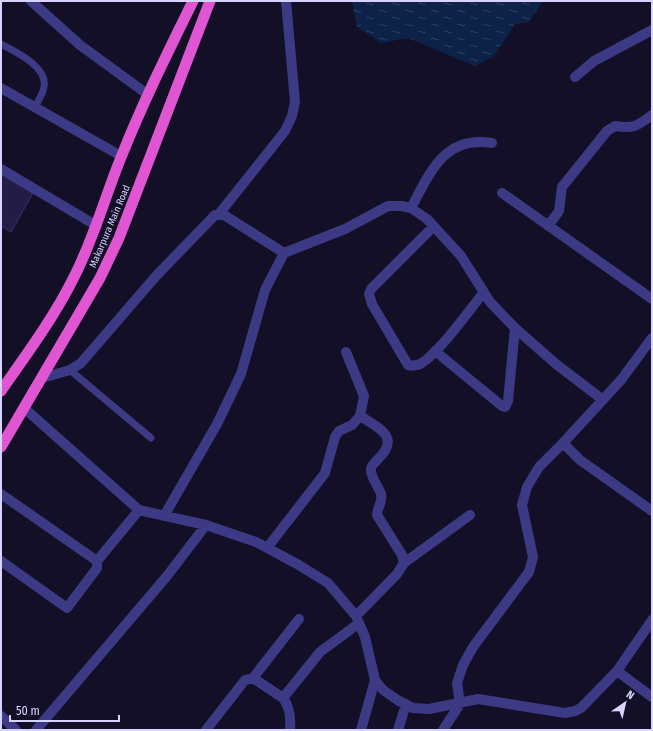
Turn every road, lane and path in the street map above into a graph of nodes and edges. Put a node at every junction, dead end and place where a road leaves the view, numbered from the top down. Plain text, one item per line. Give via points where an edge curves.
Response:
1 (31, 1) edge
2 (193, 1) edge
3 (210, 1) edge
4 (286, 1) edge
5 (652, 30) edge
6 (1, 44) edge
7 (575, 77) dead end
8 (1, 88) edge
9 (147, 94) junction
10 (35, 107) junction
11 (652, 115) edge
12 (492, 144) dead end
13 (121, 156) junction
14 (1, 169) edge
15 (502, 193) dead end
16 (411, 208) junction
17 (220, 214) junction
18 (97, 226) junction
19 (548, 226) junction
20 (433, 227) junction
21 (284, 253) junction
22 (484, 292) junction
23 (652, 299) edge
24 (515, 328) junction
25 (652, 338) edge
26 (435, 351) junction
27 (346, 352) dead end
28 (70, 370) junction
29 (42, 378) junction
30 (1, 391) edge
31 (603, 400) junction
32 (24, 408) junction
33 (360, 416) junction
34 (151, 438) dead end
35 (563, 443) junction
36 (1, 447) edge
37 (1, 494) edge
38 (139, 510) junction
39 (652, 511) edge
40 (470, 515) dead end
41 (164, 516) junction
42 (206, 525) junction
43 (267, 548) junction
44 (1, 561) edge
45 (97, 561) junction
46 (404, 563) junction
47 (299, 619) dead end
48 (357, 620) junction
49 (652, 620) edge
50 (617, 671) junction
51 (254, 678) junction
52 (375, 680) junction
53 (652, 697) edge
54 (283, 698) junction
55 (406, 704) junction
56 (460, 704) junction
57 (1, 716) edge
58 (16, 730) edge
59 (36, 730) edge
60 (206, 730) edge
61 (290, 730) edge
62 (361, 730) edge
63 (398, 730) edge
64 (443, 730) edge

1 - 9 street via 80,46
2 - 9 highway, Makarpura Main Road
3 - 29 highway, Makarpura Main Road via 119,238 100,278
4 - 17 street via 295,102 292,116 285,130
5 - 7 street via 594,61
6 - 10 lane via 41,72 44,88
8 - 10 street
9 - 13 highway, Makarpura Main Road
10 - 13 street
11 - 19 street via 636,126 615,126 607,131 562,187 559,211
12 - 16 street via 468,143 456,146 442,156
13 - 18 highway, Makarpura Main Road
14 - 18 street
15 - 19 street
16 - 20 street via 427,219
16 - 21 street via 388,206 345,228
17 - 21 street
17 - 28 street via 215,215 156,276 81,363
18 - 30 highway, Makarpura Main Road via 74,278 54,313
19 - 23 street
20 - 22 street via 461,256
20 - 26 street via 371,289 369,294 372,304 408,365 414,367 422,363
21 - 41 street via 265,290 241,374 213,430
22 - 24 street
22 - 26 street
24 - 26 street via 508,400 504,407
24 - 31 street
25 - 31 street
27 - 33 street via 364,396
28 - 29 street
28 - 34 lane
29 - 32 highway, Makarpura Main Road
31 - 35 street
32 - 36 highway, Makarpura Main Road
32 - 38 street
33 - 43 street via 352,425 339,431 325,474
33 - 46 street via 381,429 388,437 389,445 372,465 371,473 381,495 377,515
35 - 39 street via 580,460
35 - 56 street via 539,467 527,487 522,505 533,557 529,572 473,647 463,665 457,683
37 - 45 street
38 - 41 street
38 - 45 street
40 - 46 street
41 - 42 street
42 - 43 street
42 - 59 street via 162,582
43 - 48 street via 328,583 346,601
44 - 45 street via 67,608 97,568
46 - 48 street
47 - 51 street
48 - 52 street via 364,636
48 - 54 street via 320,652
49 - 50 street
50 - 53 street
50 - 56 street via 575,711 565,713 478,699
51 - 54 street
51 - 60 street via 245,680
52 - 55 street via 383,690
52 - 62 street
54 - 61 street via 291,719
55 - 56 street via 413,708 429,709
55 - 63 street
56 - 64 street
57 - 58 street

